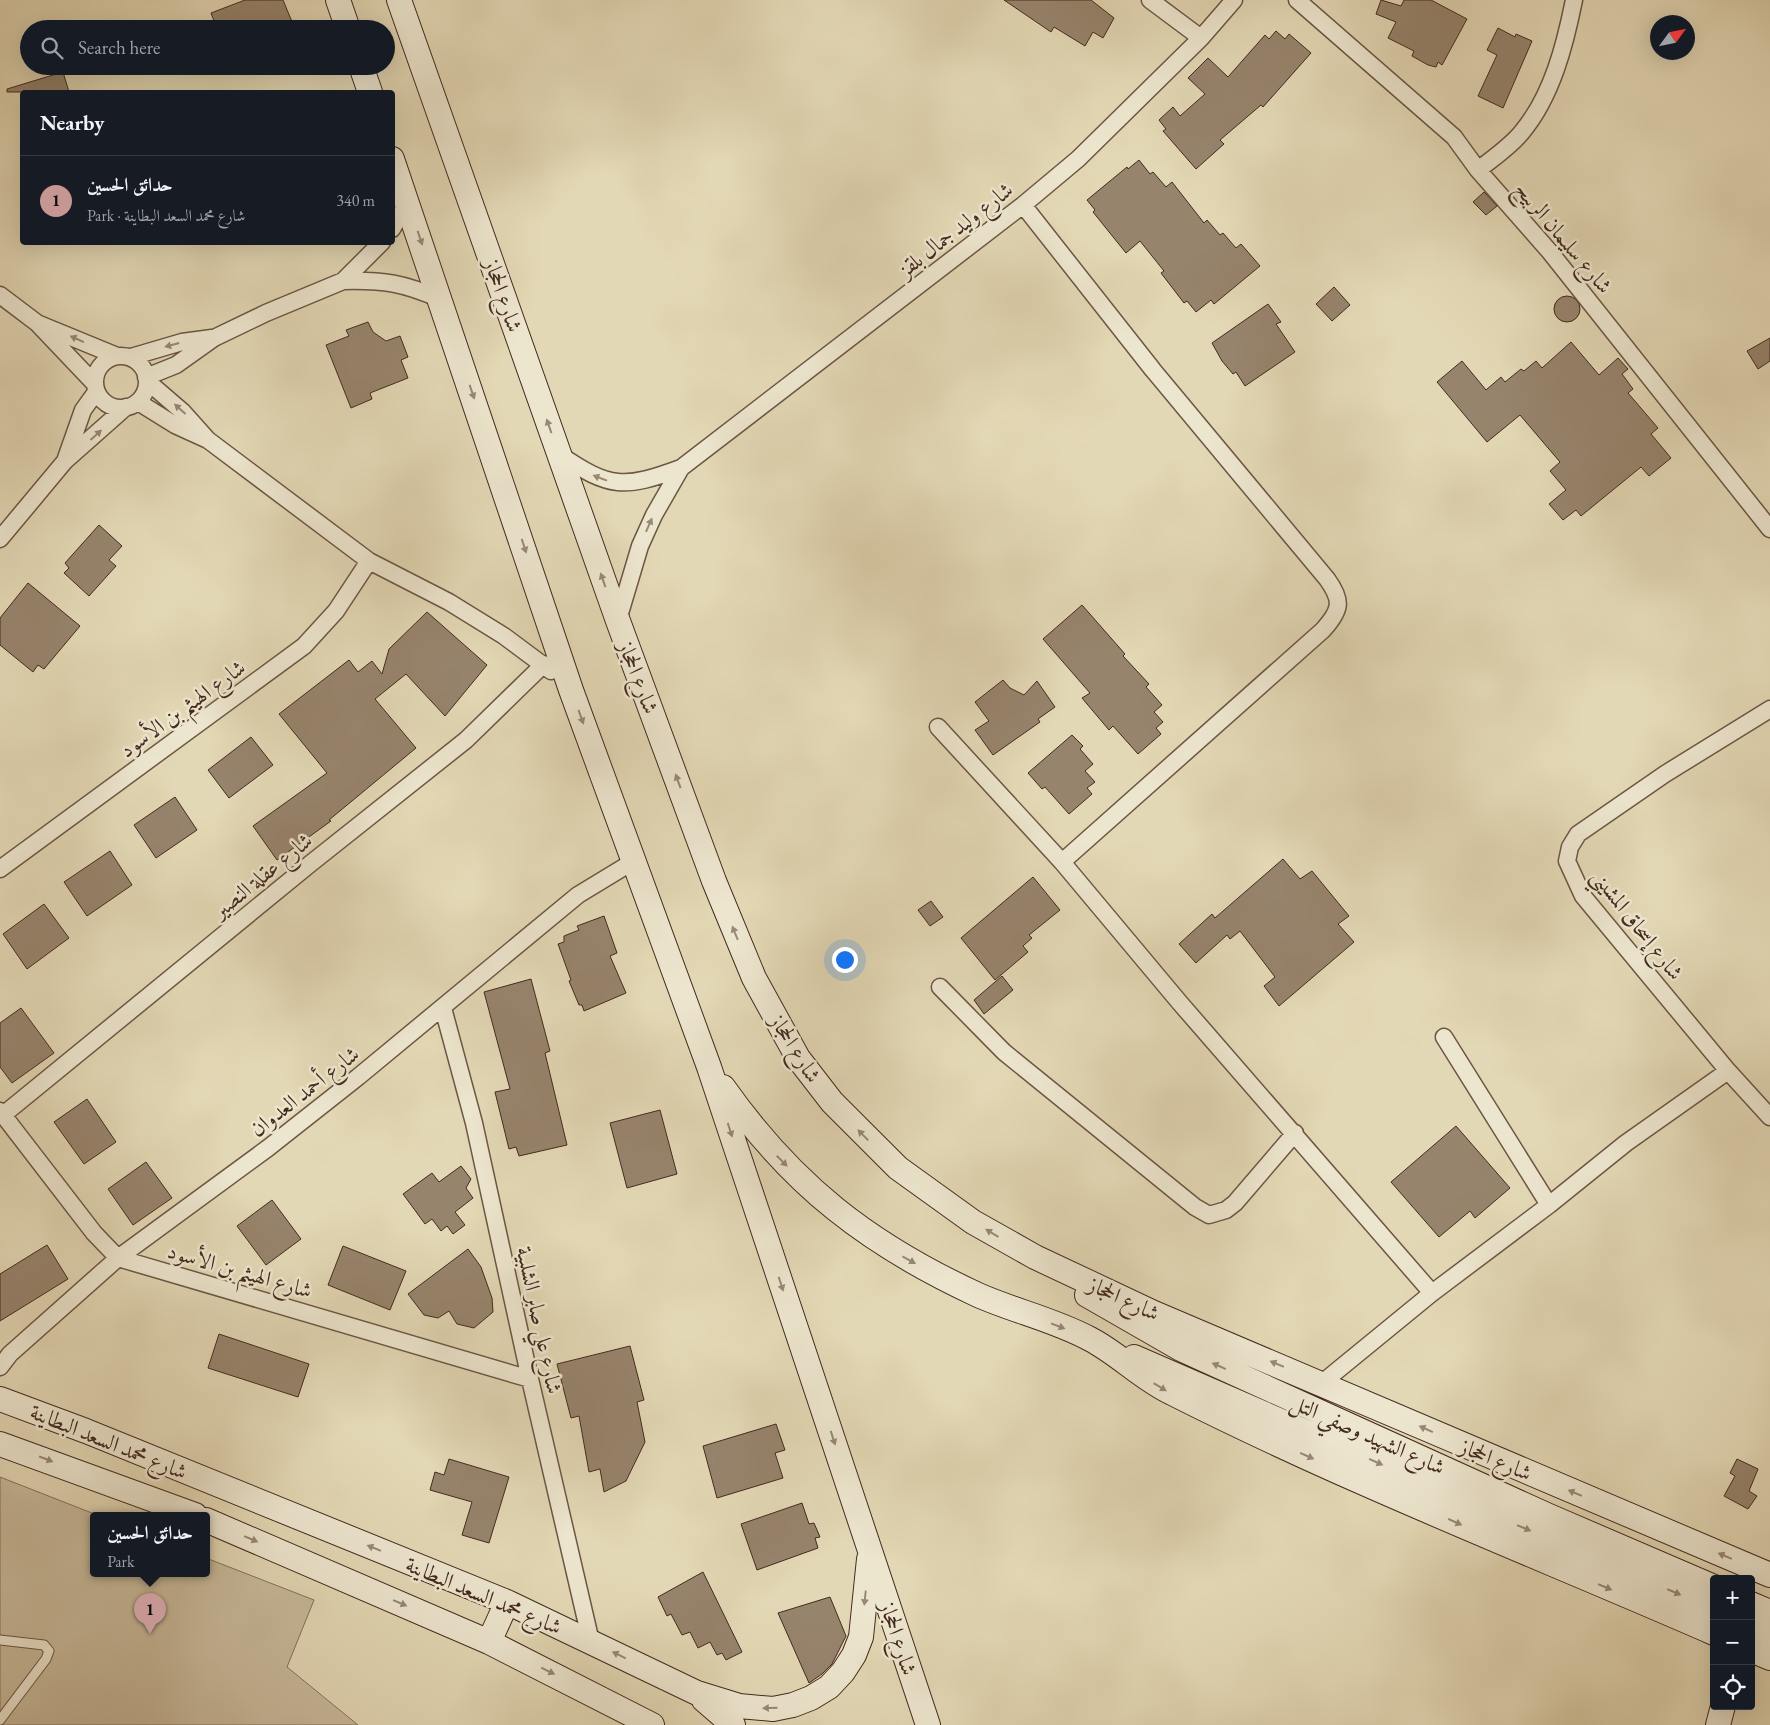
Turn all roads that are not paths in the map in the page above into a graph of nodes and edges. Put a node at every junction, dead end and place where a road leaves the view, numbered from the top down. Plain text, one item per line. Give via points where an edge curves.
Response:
1 (338, 0) edge
2 (399, 0) edge
3 (1150, 0) edge
4 (1234, 0) edge
5 (1297, 0) edge
6 (1574, 0) edge
7 (345, 20) edge
8 (1201, 38) junction
9 (364, 75) edge
10 (369, 90) edge
11 (395, 168) edge
12 (1478, 170) junction
13 (407, 202) junction
14 (1023, 205) junction
15 (395, 224) edge
16 (379, 245) edge
17 (343, 281) junction
18 (0, 295) edge
19 (440, 299) junction
20 (37, 323) junction
21 (214, 338) junction
22 (124, 356) junction
23 (147, 379) junction
24 (96, 387) junction
25 (132, 404) junction
26 (208, 440) junction
27 (559, 454) junction
28 (65, 461) junction
29 (681, 468) junction
30 (1770, 528) edge
31 (0, 539) edge
32 (369, 561) junction
33 (618, 621) junction
34 (544, 664) junction
35 (571, 690) junction
36 (1770, 709) edge
37 (938, 726) dead end
38 (634, 861) junction
39 (1062, 862) junction
40 (0, 869) edge
41 (940, 987) dead end
42 (443, 1008) junction
43 (1444, 1037) dead end
44 (709, 1067) junction
45 (1728, 1071) junction
46 (2, 1113) edge
47 (1770, 1117) edge
48 (1295, 1133) junction
49 (1549, 1205) junction
50 (1035, 1257) junction
51 (118, 1258) junction
52 (1432, 1293) junction
53 (1091, 1339) junction
54 (2, 1362) edge
55 (530, 1379) junction
56 (1322, 1383) junction
57 (0, 1399) edge
58 (0, 1444) edge
59 (187, 1512) edge
60 (210, 1522) edge
61 (870, 1550) junction
62 (1770, 1575) edge
63 (1710, 1585) edge
64 (507, 1602) junction
65 (1755, 1606) edge
66 (1770, 1612) edge
67 (1755, 1628) edge
68 (1710, 1629) edge
69 (1770, 1635) edge
70 (0, 1640) edge
71 (489, 1642) junction
72 (591, 1642) junction
73 (1755, 1652) edge
74 (1770, 1658) edge
75 (697, 1693) junction
76 (1722, 1710) edge
77 (0, 1720) edge
78 (652, 1725) edge
79 (733, 1725) edge
80 (928, 1725) edge
81 (1718, 1725) edge

1 - 7 main road
27 -> 2 main road, شارع الحجاز
3 - 8 street
4 - 8 street, شارع وليد جمال بلقز
5 - 12 street, شارع سليمان الربيح via 1454,137
6 - 12 street via 1559,58 1535,114 1522,133
8 - 14 street, شارع وليد جمال بلقز via 1078,158
9 - 10 main road
11 - 13 main road, شارع الحجاز
12 - 30 street, شارع سليمان الربيح via 1550,252
13 - 15 street
13 -> 19 main road, شارع الحجاز
14 - 29 street, شارع وليد جمال بلقز
14 - 39 street via 1153,370 1327,579 1336,591 1339,606 1323,630
16 - 17 street
17 - 19 street via 401,283
17 - 21 street
18 - 20 street
19 -> 35 main road, شارع الحجاز
22 -> 20 street
20 - 24 street
21 -> 22 street
21 - 23 street via 176,365
22 - 23 street via 138,362
22 - 24 street via 108,358 100,365 96,373
23 - 25 street via 143,396
26 -> 23 street
24 - 25 street via 105,403 112,406
24 - 28 street via 82,410
25 - 26 street
28 -> 25 street
26 - 32 street
29 -> 27 street, شارع وليد جمال بلقز via 649,480 619,483 596,478
33 -> 27 main road, شارع الحجاز
28 - 31 street
33 -> 29 street, شارع وليد جمال بلقز via 644,538
32 - 34 street via 449,602
32 - 40 street, شارع الهيثم بن الأسود via 336,611 304,646
50 -> 33 main road, شارع الحجاز via 973,1222 898,1168 844,1115 798,1058 754,978 714,881
34 - 35 street
34 - 46 street, شارع عقلة النصير via 466,740
35 -> 38 main road, شارع الحجاز
36 - 45 street, شارع إسحاق المشيني via 1665,774 1578,834 1570,847 1567,861 1583,896
37 - 39 street
38 - 42 street, شارع أحمد العدوان via 578,895
38 - 44 main road, شارع الحجاز
39 - 48 street
41 - 48 street via 1004,1052 1194,1208 1209,1215 1226,1210 1235,1203
42 - 51 street, شارع أحمد العدوان via 268,1148
42 - 55 street, شارع علي صابر الشلبية via 474,1123
43 - 49 street
44 -> 53 main road, شارع الحجاز via 777,1157 844,1217 885,1246 980,1296
44 -> 61 main road, شارع الحجاز
45 - 47 street, شارع إسحاق المشيني
45 - 49 street via 1650,1124
46 - 51 street, شارع الهيثم بن الأسود via 94,1233
48 - 52 street
49 - 52 street
56 -> 50 main road, شارع الحجاز via 1154,1313
63 -> 50 main road, شارع الشهيد وصفي التل via 1181,1349 1083,1293
51 - 54 street, شارع أحمد العدوان
51 - 55 street, شارع الهيثم بن الأسود
52 - 56 street
53 -> 68 main road, شارع الشهيد وصفي التل via 1283,1421
53 -> 68 main road, شارع الحجاز via 1148,1379 1194,1404 1515,1549
55 - 72 street, شارع علي صابر الشلبية
62 -> 56 main road, شارع الحجاز
64 -> 57 main road, شارع محمد السعد البطاينة
58 -> 59 main road, شارع محمد السعد البطاينة
60 -> 71 main road, شارع محمد السعد البطاينة
61 -> 75 main road, شارع محمد السعد البطاينة via 861,1636 854,1655 828,1687 812,1698 773,1709 739,1706
61 - 80 main road, شارع الحجاز
64 - 71 main road
64 - 72 main road, شارع محمد السعد البطاينة
65 - 66 main road
67 - 69 main road
70 - 77 lane via 44,1645 49,1651
71 -> 78 main road, شارع محمد السعد البطاينة
75 -> 72 main road, شارع محمد السعد البطاينة
73 - 74 main road
75 - 79 main road
76 - 81 main road

